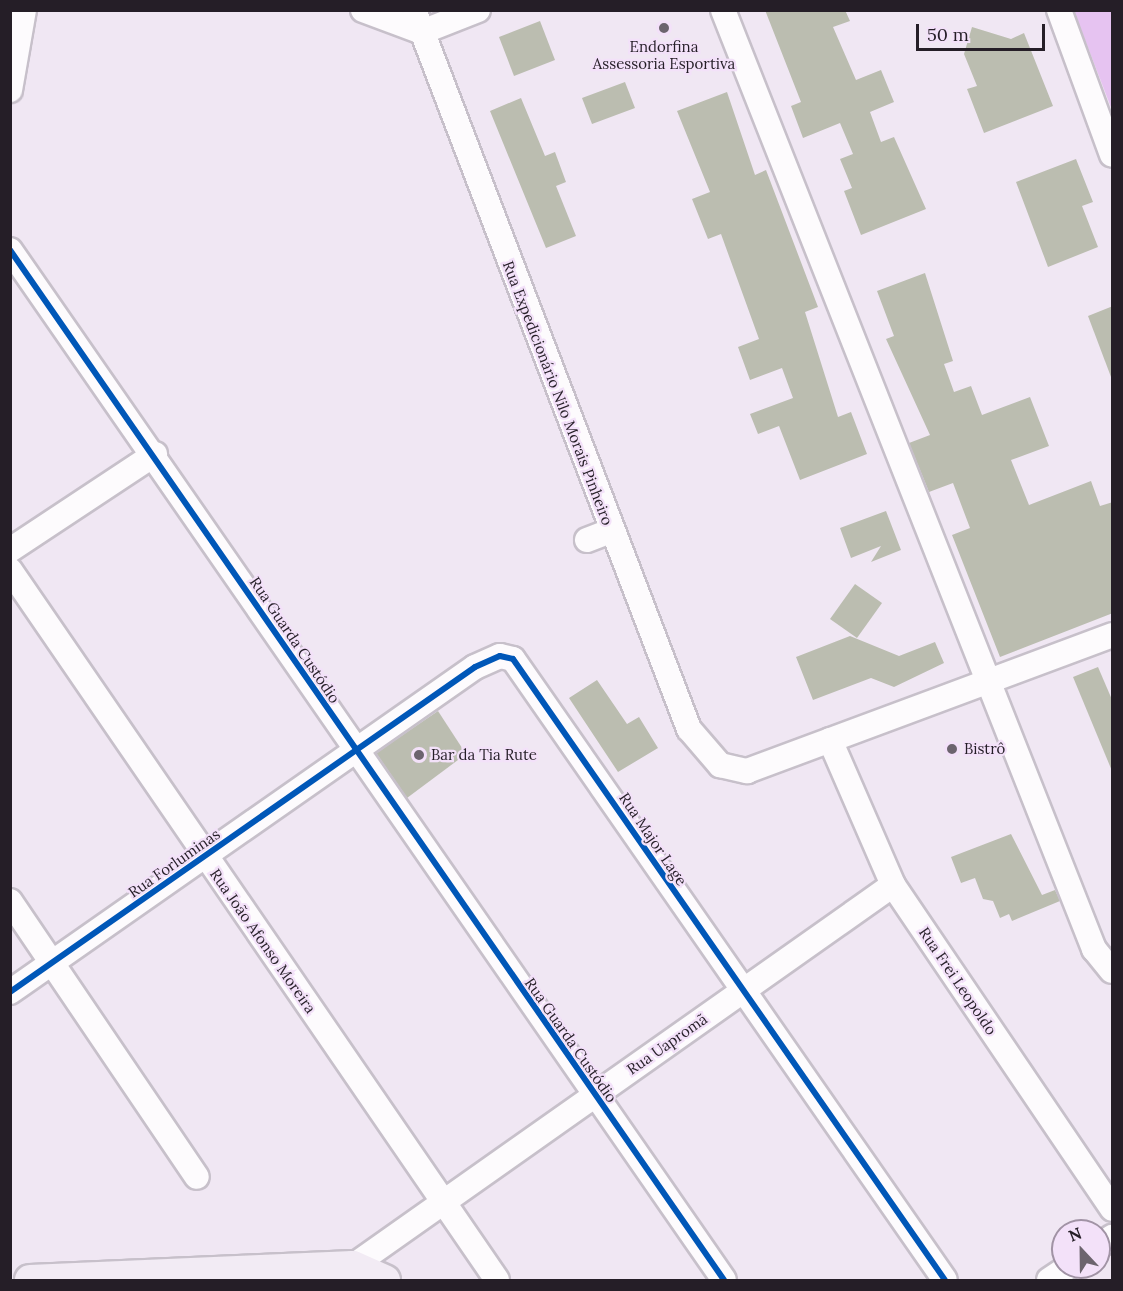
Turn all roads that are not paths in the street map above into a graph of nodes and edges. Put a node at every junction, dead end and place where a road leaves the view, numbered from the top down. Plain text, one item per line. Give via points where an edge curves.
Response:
1 (24, 10) edge
2 (363, 10) edge
3 (478, 10) edge
4 (723, 10) edge
5 (1059, 10) edge
6 (418, 21) edge
7 (10, 90) edge
8 (1113, 155) edge
9 (10, 250) edge
10 (155, 454) junction
11 (610, 531) junction
12 (587, 540) dead end
13 (10, 550) edge
14 (10, 570) edge
15 (1113, 635) edge
16 (500, 656) joint
17 (987, 681) junction
18 (830, 740) junction
19 (357, 754) junction
20 (204, 857) junction
21 (893, 885) junction
22 (10, 901) edge
23 (52, 962) junction
24 (1113, 970) edge
25 (10, 992) edge
26 (742, 992) junction
27 (595, 1095) junction
28 (197, 1177) dead end
29 (443, 1203) junction
30 (1113, 1209) edge
31 (354, 1273) edge
32 (154, 1276) edge
33 (30, 1281) edge
34 (385, 1281) edge
35 (497, 1281) edge
36 (724, 1281) edge
37 (945, 1281) edge

1 - 7 street
2 - 6 street
3 - 6 street
4 - 17 street
5 - 8 street
6 - 11 street, Rua Expedicionário Nilo Morais Pinheiro
9 - 10 street, Rua Guarda Custódio
10 - 13 street
10 - 19 street, Rua Guarda Custódio
11 - 12 street
11 - 18 street, Rua Expedicionário Nilo Morais Pinheiro via 689,729 720,765 747,771
14 - 20 street, Rua João Afonso Moreira
15 - 17 street
16 - 19 street, Rua Forluminas via 475,667
16 - 26 street, Rua Major Lage via 513,659 524,670
17 - 18 street
17 - 24 street via 1094,949
18 - 21 street, Rua Frei Leopoldo
19 - 20 street, Rua Forluminas
19 - 27 street, Rua Guarda Custódio
20 - 23 street, Rua Forluminas
20 - 29 street, Rua João Afonso Moreira
21 - 26 street, Rua Uapromã
21 - 30 street, Rua Frei Leopoldo
22 - 23 street
23 - 25 street, Rua Forluminas
23 - 28 street
26 - 27 street, Rua Uapromã
26 - 37 street, Rua Major Lage
27 - 29 street, Rua Uapromã
27 - 36 street, Rua Guarda Custódio
29 - 31 street, Rua Uapromã
29 - 35 street, Rua João Afonso Moreira
31 - 32 main road
31 - 34 main road
32 - 33 main road

